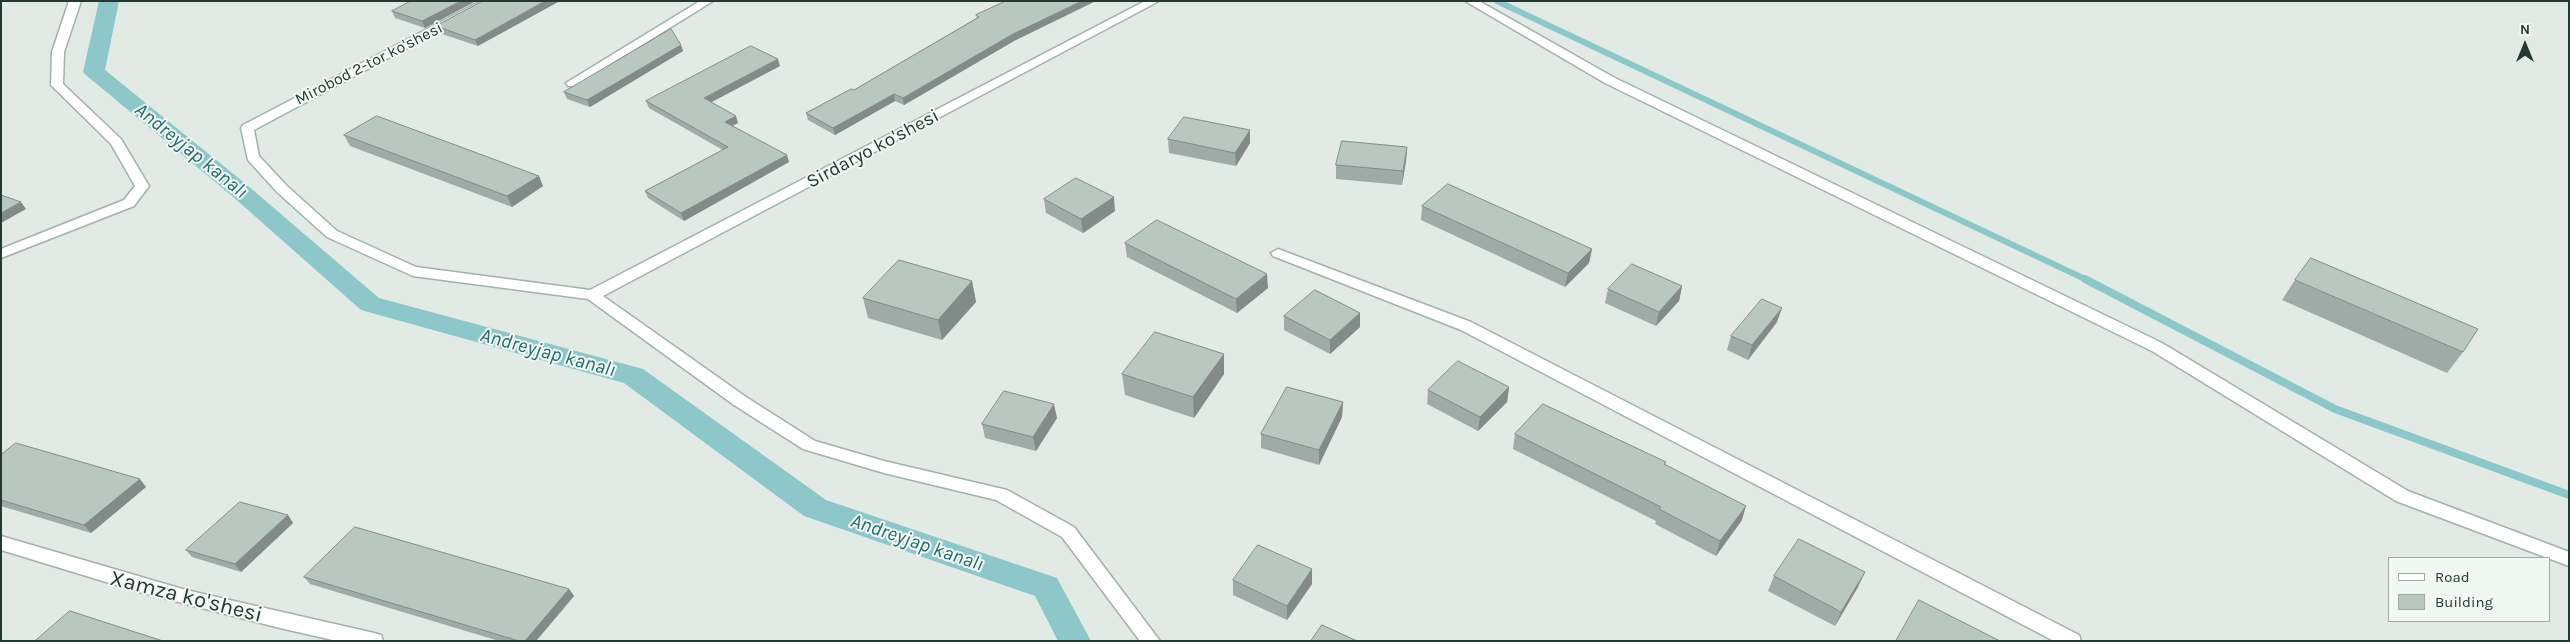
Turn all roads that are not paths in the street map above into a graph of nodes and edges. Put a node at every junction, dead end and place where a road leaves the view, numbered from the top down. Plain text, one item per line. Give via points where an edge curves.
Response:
1 (76, 1) edge
2 (490, 1) edge
3 (708, 1) edge
4 (1154, 1) edge
5 (1470, 1) edge
6 (572, 83) dead end
7 (1278, 252) dead end
8 (1, 254) edge
9 (592, 296) junction
10 (1, 543) edge
11 (2569, 559) edge
12 (374, 641) edge
13 (1150, 641) edge
14 (2072, 641) edge

1 - 8 street via 58,52 57,85 116,142 142,186 129,203
2 - 9 street, Mirobod 2-tor ko'shesi via 247,128 253,157 282,189 332,234 413,270
3 - 6 street
4 - 9 street, Sirdaryo ko'shesi
5 - 11 street via 1609,80 2157,347 2402,496
7 - 14 street via 1466,326
9 - 13 street via 740,401 809,445 1001,495 1068,532
10 - 12 street, Xamza ko'shesi via 87,572 287,623

